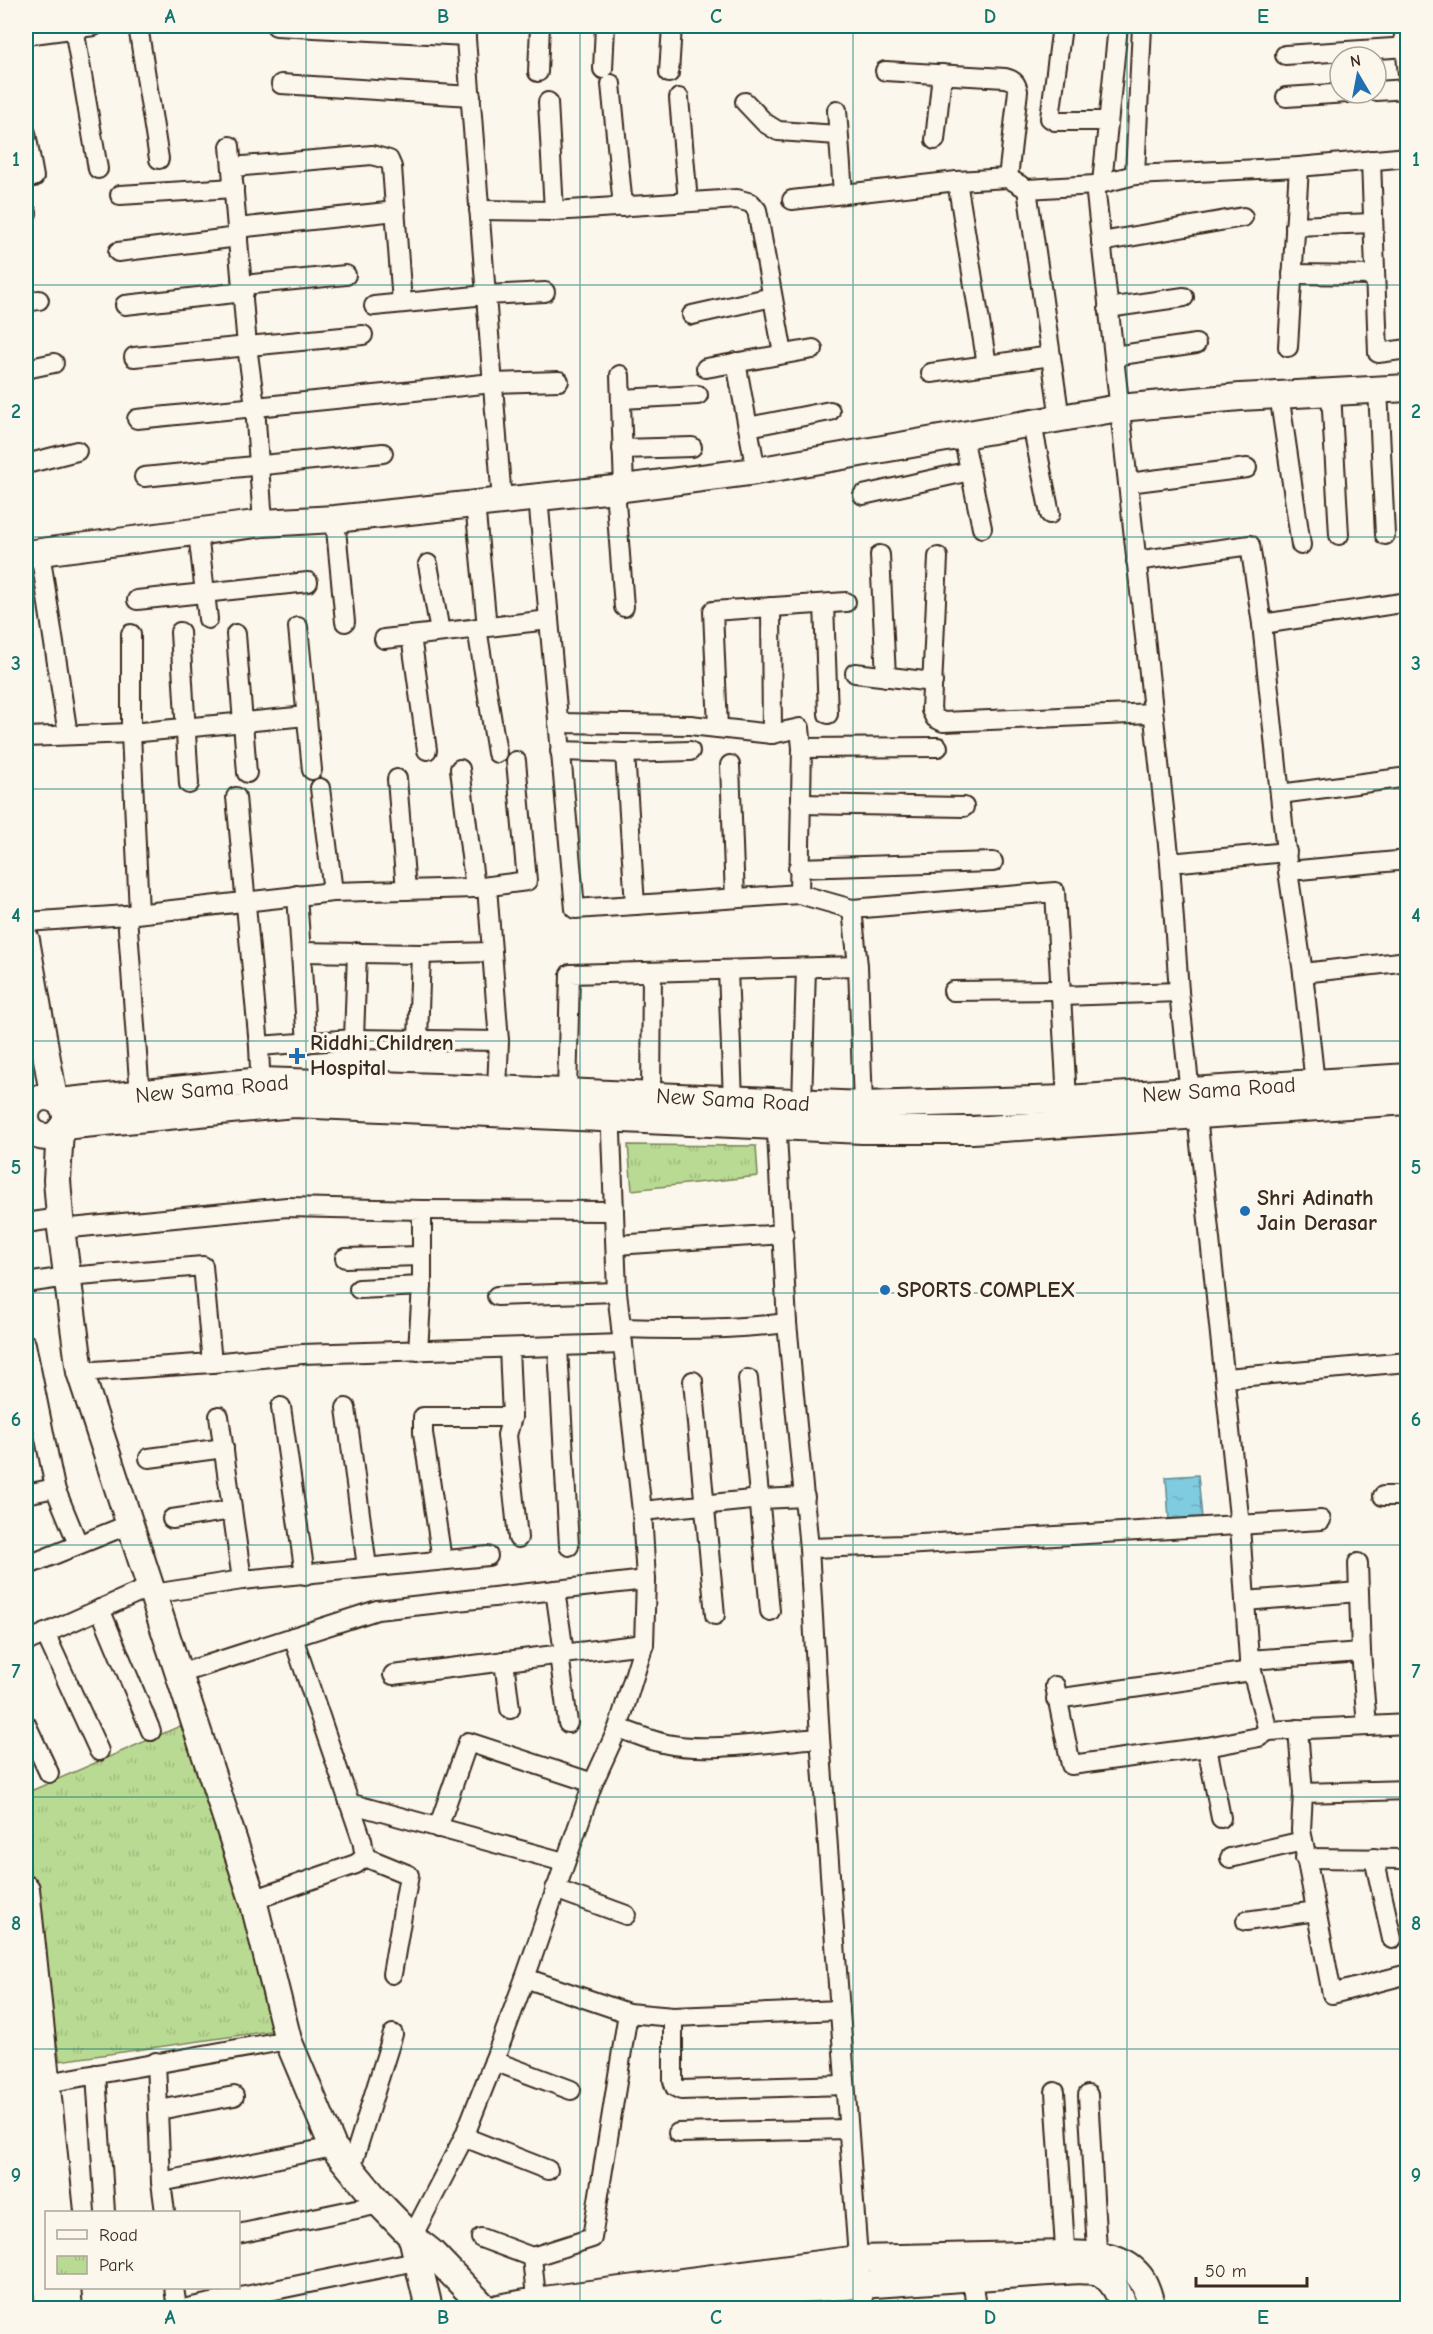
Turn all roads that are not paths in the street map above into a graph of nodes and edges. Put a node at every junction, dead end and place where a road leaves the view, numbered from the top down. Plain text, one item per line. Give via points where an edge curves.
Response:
1 (94, 26) edge
2 (138, 26) edge
3 (276, 26) edge
4 (540, 26) edge
5 (605, 26) edge
6 (672, 26) edge
7 (1062, 26) edge
8 (1118, 26) edge
9 (1142, 26) edge
10 (1403, 26) edge
11 (74, 28) junction
12 (465, 31) edge
13 (26, 34) edge
14 (1406, 47) edge
15 (1285, 55) dead end
16 (885, 71) dead end
17 (538, 72) dead end
18 (669, 73) dead end
19 (942, 74) junction
20 (1407, 74) edge
21 (281, 84) dead end
22 (1407, 89) edge
23 (1388, 90) edge
24 (1328, 94) edge
25 (471, 96) junction
26 (1286, 97) dead end
27 (679, 98) dead end
28 (548, 102) dead end
29 (746, 102) dead end
30 (837, 110) dead end
31 (1108, 121) junction
32 (26, 133) edge
33 (838, 135) junction
34 (935, 140) dead end
35 (230, 146) dead end
36 (1407, 157) edge
37 (159, 159) dead end
38 (1371, 160) junction
39 (232, 167) junction
40 (1299, 167) junction
41 (98, 169) dead end
42 (1135, 175) junction
43 (34, 177) dead end
44 (1008, 178) junction
45 (957, 181) junction
46 (1098, 184) junction
47 (234, 188) junction
48 (1028, 189) junction
49 (843, 194) junction
50 (120, 195) dead end
51 (792, 200) dead end
52 (688, 202) junction
53 (623, 207) junction
54 (479, 210) junction
55 (396, 211) junction
56 (554, 211) junction
57 (1243, 217) dead end
58 (1373, 223) junction
59 (1295, 226) junction
60 (238, 233) junction
61 (1101, 242) junction
62 (118, 252) dead end
63 (1292, 274) junction
64 (346, 275) dead end
65 (1375, 275) junction
66 (243, 289) junction
67 (545, 292) dead end
68 (486, 295) junction
69 (772, 297) junction
70 (1184, 297) dead end
71 (402, 303) junction
72 (125, 305) dead end
73 (374, 306) dead end
74 (1108, 308) junction
75 (692, 315) dead end
76 (363, 334) dead end
77 (1196, 344) dead end
78 (248, 346) junction
79 (1288, 347) dead end
80 (813, 349) dead end
81 (1407, 349) edge
82 (783, 354) junction
83 (1051, 356) junction
84 (1114, 356) junction
85 (134, 357) dead end
86 (736, 362) junction
87 (54, 363) dead end
88 (987, 365) junction
89 (706, 368) dead end
90 (26, 369) edge
91 (931, 373) dead end
92 (620, 375) dead end
93 (559, 381) dead end
94 (493, 383) junction
95 (1407, 388) edge
96 (1378, 389) junction
97 (1331, 392) junction
98 (698, 394) dead end
99 (1279, 394) junction
100 (621, 399) junction
101 (255, 406) junction
102 (1119, 408) junction
103 (830, 411) dead end
104 (138, 418) dead end
105 (1060, 419) junction
106 (1032, 424) junction
107 (748, 427) junction
108 (963, 436) junction
109 (692, 447) dead end
110 (622, 449) junction
111 (77, 451) dead end
112 (382, 453) dead end
113 (26, 464) edge
114 (258, 466) junction
115 (1247, 468) dead end
116 (756, 471) junction
117 (970, 471) junction
118 (144, 477) dead end
119 (1128, 483) junction
120 (619, 489) junction
121 (863, 495) dead end
122 (538, 497) junction
123 (502, 501) junction
124 (475, 504) junction
125 (1050, 514) dead end
126 (335, 519) junction
127 (263, 523) junction
128 (982, 528) dead end
129 (198, 533) junction
130 (1338, 535) dead end
131 (1385, 535) dead end
132 (1301, 545) dead end
133 (33, 553) edge
134 (880, 555) dead end
135 (938, 557) dead end
136 (1136, 561) junction
137 (428, 564) dead end
138 (308, 582) dead end
139 (205, 592) junction
140 (137, 600) dead end
141 (846, 602) dead end
142 (1407, 602) edge
143 (824, 603) junction
144 (624, 606) dead end
145 (771, 607) junction
146 (208, 619) dead end
147 (549, 620) junction
148 (345, 622) dead end
149 (1262, 624) junction
150 (298, 627) dead end
151 (482, 628) junction
152 (180, 632) dead end
153 (440, 633) junction
154 (131, 634) dead end
155 (236, 634) dead end
156 (411, 636) junction
157 (384, 639) dead end
158 (855, 673) dead end
159 (886, 677) junction
160 (933, 682) junction
161 (1153, 713) junction
162 (828, 714) dead end
163 (306, 716) junction
164 (243, 722) junction
165 (558, 723) junction
166 (187, 728) junction
167 (718, 728) junction
168 (131, 733) junction
169 (772, 734) junction
170 (68, 735) junction
171 (26, 737) edge
172 (938, 747) dead end
173 (802, 748) junction
174 (427, 750) dead end
175 (560, 751) junction
176 (690, 751) dead end
177 (497, 753) dead end
178 (626, 753) junction
179 (516, 761) dead end
180 (730, 765) dead end
181 (460, 769) dead end
182 (312, 770) dead end
183 (247, 774) dead end
184 (1407, 777) edge
185 (397, 779) dead end
186 (189, 784) dead end
187 (320, 788) dead end
188 (1280, 794) junction
189 (237, 797) dead end
190 (800, 804) junction
191 (964, 807) dead end
192 (1287, 852) junction
193 (1407, 860) edge
194 (993, 862) dead end
195 (1170, 863) junction
196 (798, 868) junction
197 (1288, 871) junction
198 (481, 888) junction
199 (406, 890) junction
200 (333, 892) junction
201 (799, 894) junction
202 (297, 895) junction
203 (735, 898) junction
204 (246, 900) junction
205 (635, 905) junction
206 (852, 909) junction
207 (133, 914) junction
208 (26, 922) edge
209 (26, 940) edge
210 (301, 952) junction
211 (357, 952) junction
212 (490, 952) junction
213 (421, 954) junction
214 (1407, 962) edge
215 (858, 966) junction
216 (806, 968) junction
217 (728, 970) junction
218 (652, 973) junction
219 (1303, 973) junction
220 (953, 991) dead end
221 (1179, 992) junction
222 (1060, 993) junction
223 (26, 1020) edge
224 (354, 1039) junction
225 (418, 1039) junction
226 (499, 1041) junction
227 (307, 1043) junction
228 (259, 1046) junction
229 (1407, 1077) edge
230 (261, 1081) junction
231 (497, 1089) junction
232 (567, 1093) junction
233 (140, 1095) junction
234 (651, 1096) junction
235 (1316, 1096) junction
236 (1067, 1099) junction
237 (733, 1100) junction
238 (776, 1101) junction
239 (1407, 1101) edge
240 (802, 1103) junction
241 (863, 1106) junction
242 (261, 1107) junction
243 (610, 1107) junction
244 (1193, 1107) junction
245 (42, 1117) edge
246 (777, 1126) junction
247 (422, 1210) junction
248 (614, 1211) junction
249 (26, 1223) edge
250 (60, 1223) junction
251 (784, 1234) junction
252 (616, 1245) junction
253 (422, 1257) junction
254 (345, 1258) dead end
255 (67, 1276) junction
256 (26, 1283) edge
257 (422, 1286) junction
258 (359, 1289) dead end
259 (617, 1292) junction
260 (497, 1296) dead end
261 (786, 1323) junction
262 (622, 1336) junction
263 (26, 1344) edge
264 (509, 1348) junction
265 (558, 1348) junction
266 (418, 1351) junction
267 (1407, 1362) edge
268 (212, 1363) junction
269 (80, 1372) junction
270 (1226, 1378) junction
271 (748, 1379) dead end
272 (693, 1381) dead end
273 (281, 1407) dead end
274 (346, 1408) dead end
275 (219, 1416) dead end
276 (512, 1417) junction
277 (224, 1448) junction
278 (148, 1458) dead end
279 (55, 1488) junction
280 (26, 1494) edge
281 (1383, 1496) dead end
282 (1407, 1496) edge
283 (805, 1497) junction
284 (761, 1499) junction
285 (705, 1506) junction
286 (232, 1510) junction
287 (642, 1511) junction
288 (172, 1519) dead end
289 (1321, 1520) dead end
290 (130, 1524) junction
291 (1240, 1526) junction
292 (518, 1538) dead end
293 (78, 1544) junction
294 (569, 1546) dead end
295 (809, 1548) junction
296 (488, 1556) dead end
297 (442, 1560) junction
298 (1358, 1563) dead end
299 (26, 1566) edge
300 (367, 1567) junction
301 (305, 1575) junction
302 (242, 1580) junction
303 (646, 1580) junction
304 (152, 1590) junction
305 (555, 1590) junction
306 (1359, 1592) junction
307 (1245, 1601) junction
308 (100, 1609) junction
309 (770, 1611) dead end
310 (715, 1615) dead end
311 (45, 1633) junction
312 (293, 1637) junction
313 (26, 1642) edge
314 (644, 1644) junction
315 (1361, 1652) junction
316 (561, 1653) junction
317 (504, 1661) junction
318 (1250, 1666) junction
319 (179, 1674) junction
320 (393, 1675) dead end
321 (510, 1709) dead end
322 (568, 1723) dead end
323 (26, 1724) edge
324 (1407, 1724) edge
325 (1367, 1726) junction
326 (618, 1728) junction
327 (1298, 1729) junction
328 (151, 1731) dead end
329 (1268, 1731) junction
330 (820, 1738) junction
331 (1207, 1747) junction
332 (99, 1751) dead end
333 (49, 1773) dead end
334 (593, 1783) junction
335 (1407, 1790) edge
336 (1302, 1793) junction
337 (349, 1803) junction
338 (1221, 1818) dead end
339 (438, 1828) junction
340 (1304, 1850) junction
341 (365, 1857) junction
342 (1230, 1858) dead end
343 (1374, 1858) junction
344 (1407, 1859) edge
345 (564, 1862) junction
346 (26, 1888) edge
347 (555, 1889) junction
348 (252, 1900) junction
349 (1316, 1911) junction
350 (626, 1915) dead end
351 (1246, 1922) dead end
352 (1392, 1939) dead end
353 (26, 1971) edge
354 (392, 1974) dead end
355 (1407, 1974) edge
356 (525, 1978) junction
357 (27, 2010) edge
358 (840, 2010) junction
359 (628, 2013) junction
360 (673, 2017) junction
361 (393, 2034) dead end
362 (288, 2040) junction
363 (494, 2061) junction
364 (156, 2062) junction
365 (96, 2074) junction
366 (47, 2083) junction
367 (845, 2085) junction
368 (571, 2090) dead end
369 (1055, 2092) dead end
370 (1088, 2095) dead end
371 (234, 2096) dead end
372 (159, 2110) junction
373 (847, 2128) junction
374 (678, 2133) dead end
375 (464, 2137) junction
376 (333, 2147) junction
377 (351, 2168) junction
378 (548, 2170) dead end
379 (161, 2182) junction
380 (31, 2194) edge
381 (380, 2204) junction
382 (60, 2211) edge
383 (105, 2211) edge
384 (165, 2211) edge
385 (240, 2234) edge
386 (482, 2238) dead end
387 (414, 2249) junction
388 (532, 2257) junction
389 (858, 2259) junction
390 (1066, 2262) junction
391 (1098, 2263) junction
392 (45, 2276) edge
393 (972, 2277) junction
394 (47, 2289) edge
395 (67, 2289) edge
396 (174, 2289) edge
397 (862, 2297) edge
398 (744, 2301) edge
399 (536, 2305) edge
400 (49, 2308) edge
401 (69, 2308) edge
402 (177, 2308) edge
403 (187, 2308) edge
404 (429, 2308) edge
405 (484, 2308) edge
406 (499, 2308) edge
407 (626, 2308) edge
408 (976, 2308) edge
409 (1124, 2308) edge
410 (1152, 2308) edge

1 - 11 street
2 - 37 street
3 - 12 street
4 - 17 street
5 - 53 street via 607,77
6 - 18 street
7 - 31 street via 1050,118
8 - 31 street
9 - 42 street
10 - 14 street
11 - 13 street
11 - 41 street
12 - 25 street
14 - 15 street
14 - 20 street
16 - 19 street
19 - 34 street
19 - 44 street via 1005,78 1017,84
21 - 25 street
22 - 23 street
24 - 26 street
25 - 54 street
27 - 52 street
28 - 56 street
29 - 33 street via 778,131
30 - 33 street
31 - 46 street
32 - 43 street
33 - 49 street
35 - 39 street
36 - 38 street
38 - 40 street
38 - 58 street
39 - 47 street
39 - 55 street via 380,157 392,167
40 - 42 street
40 - 59 street
42 - 46 street
44 - 45 street
44 - 48 street
45 - 49 street
45 - 88 street
46 - 48 street
46 - 61 street
47 - 50 street
47 - 60 street
48 - 83 street
49 - 51 street
52 - 53 street
52 - 69 street via 737,199 751,203 757,210
53 - 56 street
54 - 56 street
54 - 68 street
55 - 60 street
55 - 71 street
57 - 61 street
58 - 59 street
58 - 65 street
59 - 63 street
60 - 62 street
60 - 66 street
61 - 74 street
63 - 65 street
63 - 79 street
64 - 66 street
65 - 81 street via 1378,353
66 - 72 street
66 - 78 street
67 - 68 street
68 - 71 street
68 - 94 street
69 - 75 street
69 - 82 street
70 - 74 street
71 - 73 street
74 - 84 street
76 - 78 street
77 - 84 street
78 - 85 street
78 - 101 street
80 - 82 street
82 - 86 street
83 - 88 street
83 - 105 street
84 - 102 street
86 - 89 street
86 - 107 street
87 - 90 street
88 - 91 street
92 - 100 street
93 - 94 street
94 - 101 street
94 - 123 street
95 - 96 street
96 - 97 street
96 - 131 street
97 - 99 street
97 - 130 street
98 - 100 street
99 - 102 street
99 - 132 street
100 - 110 street
101 - 104 street
101 - 114 street
102 - 105 street
102 - 119 street
103 - 107 street
105 - 106 street
106 - 108 street
106 - 125 street
107 - 116 street
108 - 116 street
108 - 117 street
109 - 110 street
110 - 120 street
111 - 113 street
112 - 114 street
114 - 118 street
114 - 127 street
115 - 119 street
116 - 120 street
117 - 121 street
117 - 128 street
119 - 136 street
120 - 122 street
120 - 144 street
122 - 123 street
122 - 147 street
123 - 124 street
124 - 126 street
124 - 151 street
126 - 127 street
126 - 148 street
127 - 129 street
129 - 133 street
129 - 139 street
133 - 170 street
134 - 159 street
135 - 160 street
136 - 149 street via 1250,544
136 - 161 street
137 - 153 street
138 - 139 street
139 - 140 street
139 - 146 street
141 - 143 street
142 - 149 street
143 - 145 street
143 - 162 street
145 - 167 street via 713,611
145 - 169 street
147 - 151 street
147 - 165 street
149 - 188 street
150 - 163 street
151 - 153 street
151 - 177 street
152 - 166 street
153 - 156 street
154 - 168 street
155 - 164 street
156 - 157 street
156 - 174 street
158 - 159 street
159 - 160 street
160 - 161 street via 931,710 943,723
161 - 195 street
163 - 164 street
163 - 182 street
164 - 166 street
164 - 183 street
165 - 167 street
165 - 175 street
166 - 168 street
166 - 186 street
167 - 169 street
168 - 170 street
168 - 207 street
169 - 173 street via 800,728
170 - 171 street
172 - 173 street
173 - 190 street
175 - 178 street
175 - 205 street via 575,909
176 - 178 street
178 - 205 street
179 - 198 street via 527,881
180 - 203 street
181 - 198 street
184 - 188 street
185 - 199 street
187 - 200 street
188 - 192 street
189 - 204 street
190 - 191 street
190 - 196 street
192 - 195 street
192 - 197 street
193 - 197 street
194 - 196 street
195 - 221 street
196 - 201 street
197 - 219 street
198 - 199 street
198 - 212 street
199 - 200 street
200 - 202 street
201 - 203 street
201 - 206 street
202 - 204 street
202 - 210 street
203 - 205 street
204 - 207 street
204 - 228 street
206 - 215 street
206 - 222 street via 1055,892
207 - 208 street
207 - 233 street
209 - 245 street
210 - 211 street
210 - 227 street
211 - 213 street
211 - 224 street
212 - 213 street
212 - 226 street
213 - 225 street
214 - 219 street
215 - 216 street
215 - 241 street
216 - 217 street
216 - 240 street
217 - 218 street
217 - 237 street
218 - 232 street via 570,974
218 - 234 street
219 - 235 street
220 - 222 street
221 - 222 street
221 - 244 street
222 - 236 street
223 - 245 street
224 - 225 street
224 - 227 street
225 - 226 street
226 - 231 street
227 - 228 street
228 - 230 street
229 - 235 street, New Sama Road
230 - 231 street, New Sama Road
230 - 233 street, New Sama Road
230 - 242 street
231 - 232 street, New Sama Road
232 - 243 street, New Sama Road
233 - 245 street, New Sama Road
234 - 237 street, New Sama Road
234 - 243 street, New Sama Road
235 - 239 street, New Sama Road
235 - 244 street, New Sama Road
236 - 241 street, New Sama Road
236 - 244 street, New Sama Road
237 - 238 street, New Sama Road
238 - 240 street, New Sama Road
238 - 246 street
240 - 241 street, New Sama Road
242 - 243 street, New Sama Road
242 - 245 street, New Sama Road
243 - 246 street, New Sama Road
243 - 248 street
244 - 246 street, New Sama Road via 973,1130
244 - 270 street
245 - 250 street via 57,1180
246 - 251 street
247 - 248 street
247 - 250 street via 287,1207
247 - 253 street
248 - 252 street
249 - 250 street
250 - 255 street
251 - 252 street
251 - 261 street
252 - 259 street
253 - 254 street
253 - 257 street
255 - 256 street
255 - 268 street via 203,1266
255 - 269 street
257 - 258 street
257 - 266 street
259 - 260 street
259 - 262 street
261 - 262 street
261 - 283 street
262 - 265 street
262 - 287 street
263 - 279 street
264 - 265 street
264 - 266 street
264 - 276 street
265 - 294 street
266 - 268 street via 302,1354
267 - 270 street
268 - 269 street
269 - 290 street
270 - 291 street
271 - 284 street
272 - 285 street
273 - 301 street
274 - 300 street
275 - 277 street
276 - 292 street via 507,1435
276 - 297 street via 423,1417
277 - 278 street
277 - 286 street
279 - 280 street
279 - 293 street
281 - 282 street
283 - 284 street
283 - 295 street
284 - 285 street
284 - 309 street
285 - 287 street
285 - 310 street
286 - 288 street
286 - 302 street
287 - 303 street
289 - 291 street
290 - 293 street
290 - 304 street
291 - 295 street
291 - 307 street
293 - 299 street
295 - 330 street
296 - 297 street
297 - 300 street
298 - 306 street
300 - 301 street
301 - 302 street
302 - 304 street
303 - 305 street
303 - 314 street
304 - 308 street
304 - 319 street
305 - 312 street via 377,1610
305 - 316 street
306 - 307 street
306 - 315 street
307 - 318 street
308 - 311 street
308 - 328 street
311 - 313 street
311 - 332 street
312 - 319 street
312 - 337 street
314 - 316 street
314 - 326 street
315 - 318 street
315 - 325 street
316 - 317 street
316 - 322 street
317 - 320 street
317 - 321 street
318 - 329 street
318 - 331 street via 1056,1693 1071,1765
319 - 348 street
323 - 333 street
324 - 325 street
325 - 327 street
326 - 330 street via 665,1744 702,1747
326 - 334 street
327 - 329 street
327 - 336 street
329 - 331 street via 1259,1737
330 - 358 street
331 - 338 street
334 - 339 street via 468,1742
334 - 345 street
335 - 336 street
336 - 340 street
337 - 339 street
337 - 341 street
339 - 345 street
340 - 342 street
340 - 343 street
340 - 349 street
341 - 348 street via 356,1864
341 - 354 street via 409,1875
343 - 344 street
343 - 352 street
345 - 347 street
346 - 366 street
347 - 350 street
347 - 356 street
348 - 362 street
349 - 351 street
349 - 355 street via 1332,1994
353 - 357 street
356 - 359 street
356 - 363 street
357 - 380 street
358 - 360 street
358 - 367 street
359 - 360 street
359 - 388 street via 592,2238
360 - 367 street via 673,2081 681,2090
361 - 377 street
362 - 364 street
362 - 376 street
363 - 368 street
363 - 375 street
364 - 365 street
364 - 372 street
365 - 366 street
365 - 383 street
366 - 382 street
367 - 373 street
369 - 390 street
370 - 391 street
371 - 372 street
372 - 379 street
373 - 374 street
373 - 389 street
375 - 378 street
375 - 387 street
376 - 377 street
376 - 379 street
377 - 381 street
379 - 384 street
380 - 392 street
381 - 385 street
381 - 387 street
386 - 388 street
387 - 403 street
387 - 404 street
387 - 405 street via 431,2252
388 - 399 street
389 - 390 street
389 - 397 street
389 - 399 street
390 - 391 street
390 - 393 street
391 - 409 street via 1119,2293
391 - 410 street via 1129,2266 1141,2277
393 - 397 street
393 - 408 street
394 - 400 street
395 - 401 street
396 - 402 street
397 - 398 street
398 - 407 street
399 - 406 street

